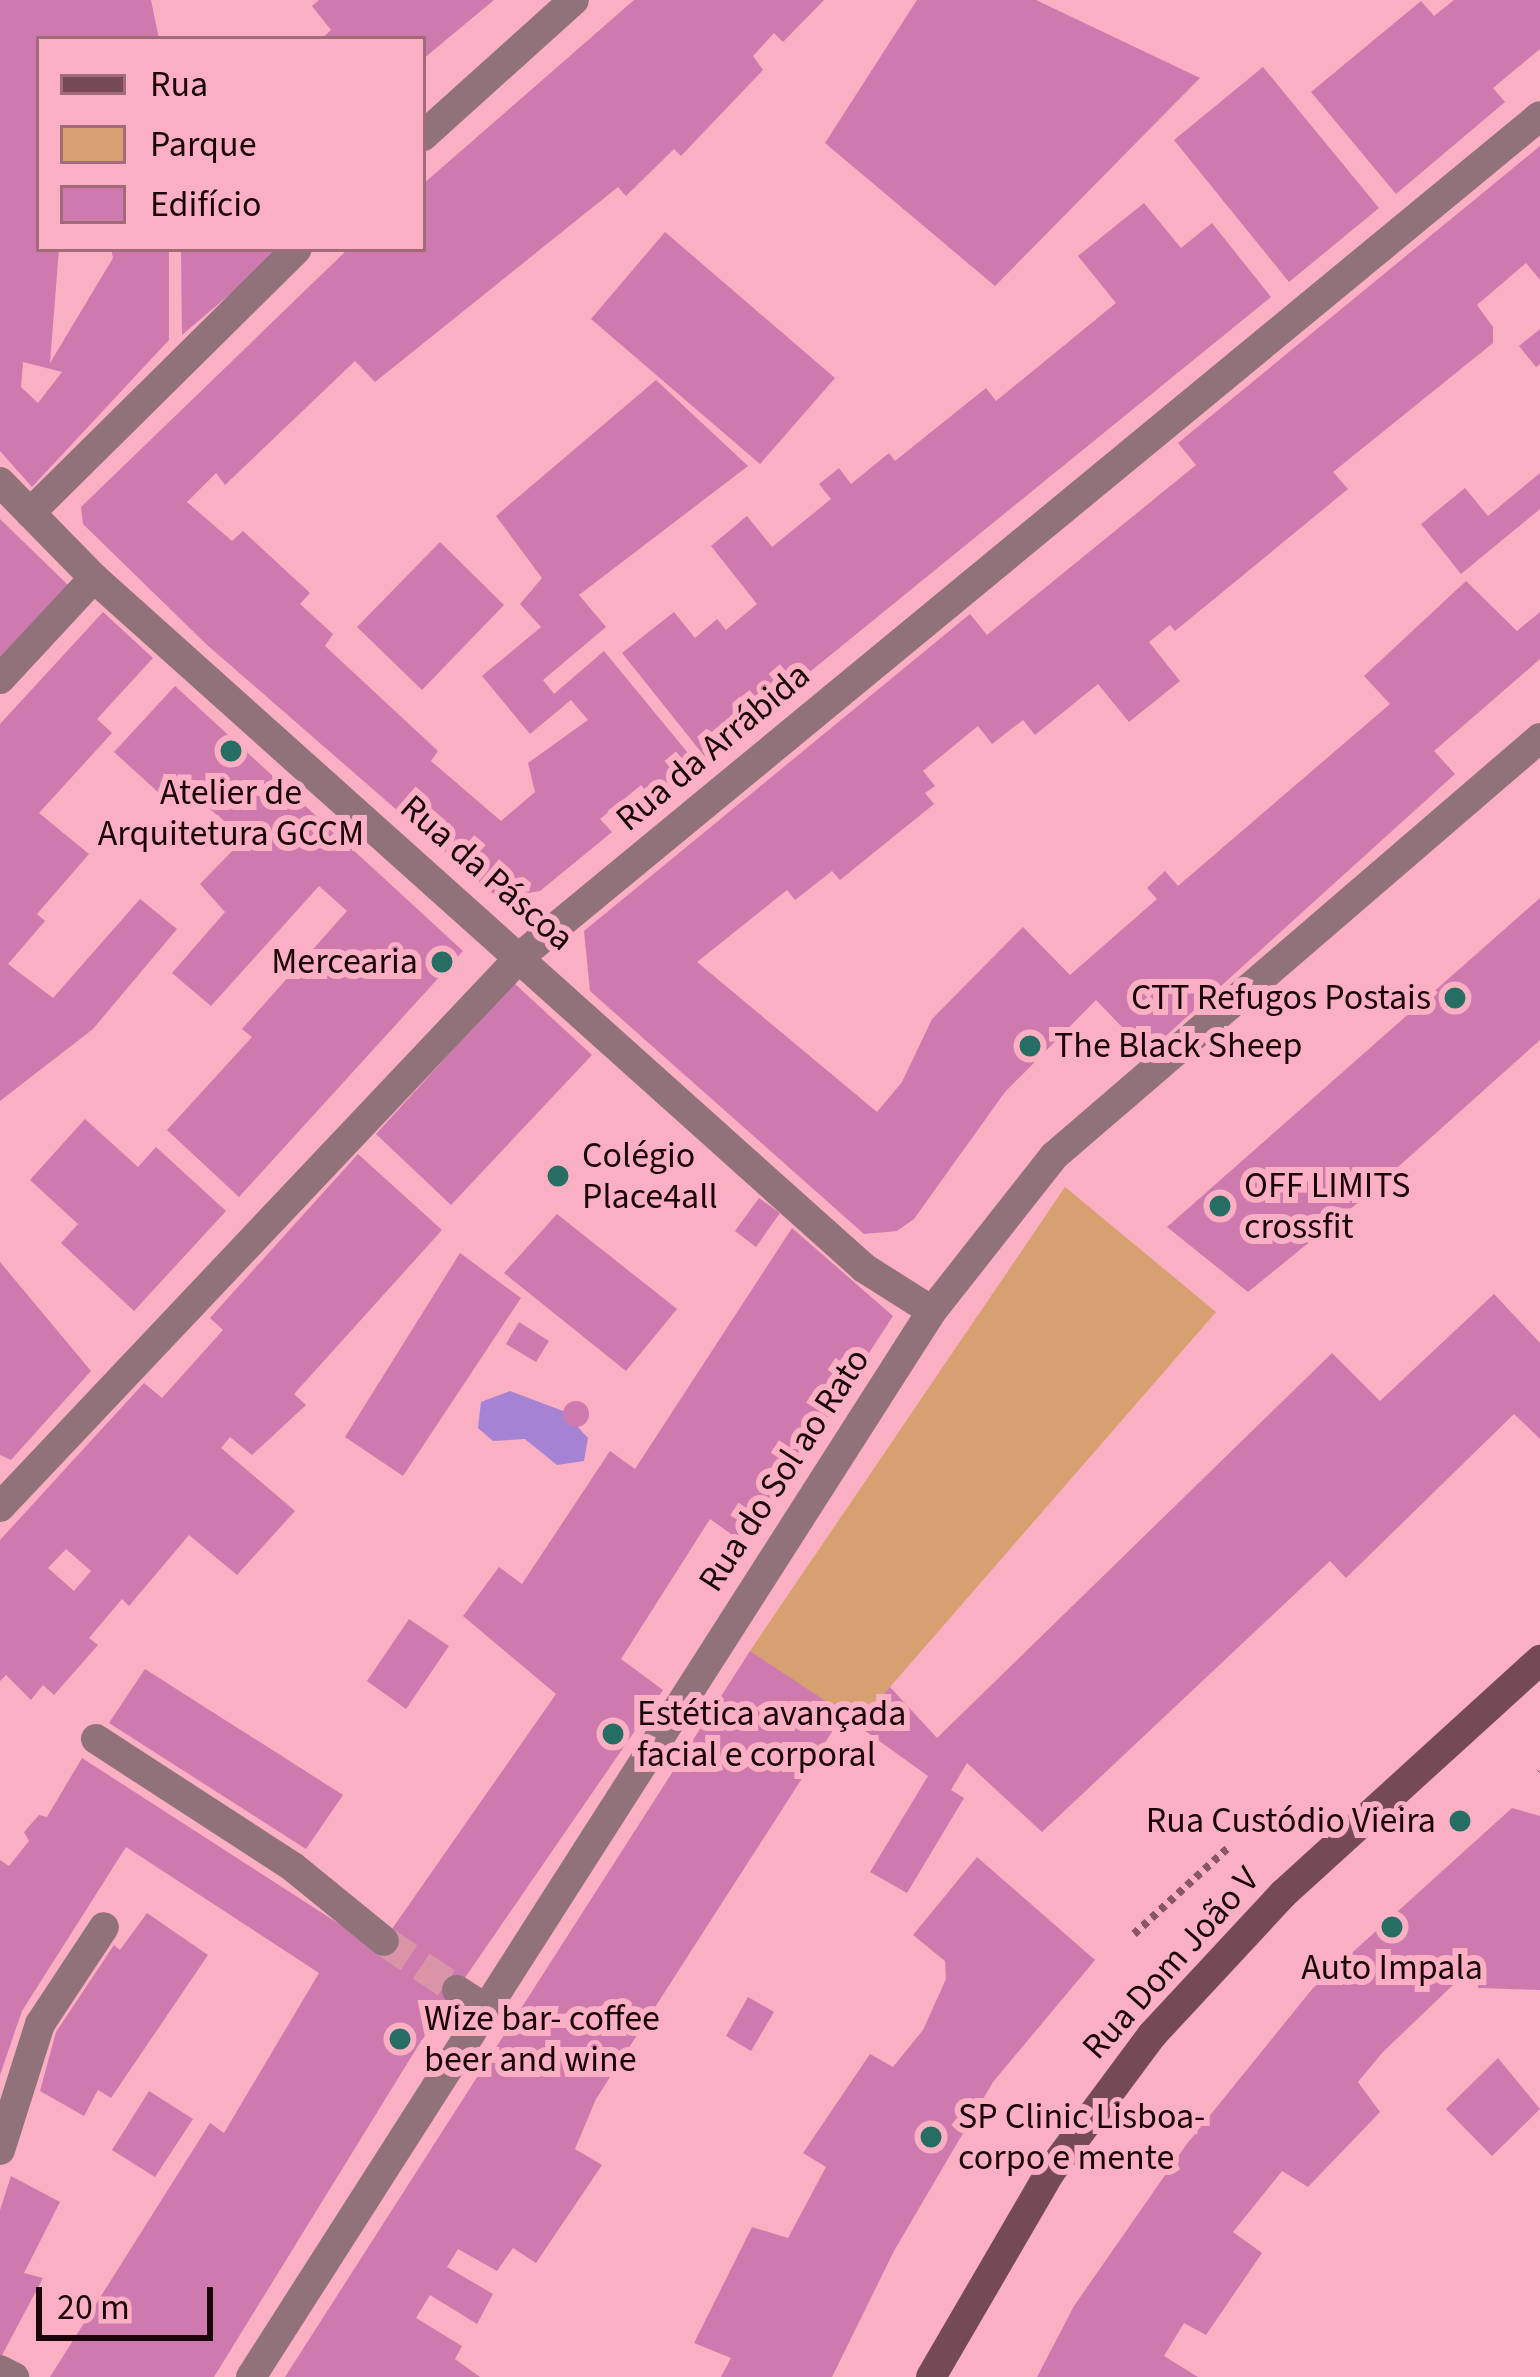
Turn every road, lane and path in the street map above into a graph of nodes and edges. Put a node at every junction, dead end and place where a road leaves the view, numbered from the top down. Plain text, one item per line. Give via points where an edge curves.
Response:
1 (574, 0) edge
2 (1540, 116) edge
3 (426, 133) edge
4 (294, 252) edge
5 (0, 482) edge
6 (30, 513) junction
7 (94, 578) junction
8 (0, 679) edge
9 (1540, 738) edge
10 (522, 955) junction
11 (932, 1311) junction
12 (0, 1508) edge
13 (1538, 1666) edge
14 (96, 1739) dead end
15 (1229, 1847) dead end
16 (104, 1927) dead end
17 (1135, 1934) dead end
18 (384, 1941) tunnel mouth
19 (457, 1990) tunnel mouth
20 (486, 2009) junction
21 (0, 2150) edge
22 (0, 2370) edge
23 (14, 2377) edge
24 (251, 2377) edge
25 (931, 2377) edge

1 - 3 street
2 - 10 street, Rua da Arrábida
4 - 6 street
5 - 6 street, Rua da Páscoa
6 - 7 street, Rua da Páscoa
7 - 8 street
7 - 10 street, Rua da Páscoa
9 - 11 street, Rua do Sol ao Rato via 1054,1156
10 - 11 street, Rua da Páscoa via 864,1268
10 - 12 street, Rua da Arrábida
11 - 20 street, Rua do Sol ao Rato
13 - 25 main road, Rua Dom João V via 1283,1894 1152,2035 1051,2171
14 - 18 street via 293,1867
15 - 17 path
16 - 21 street via 40,2024
19 - 20 street
20 - 24 street, Rua do Sol ao Rato
22 - 23 street

